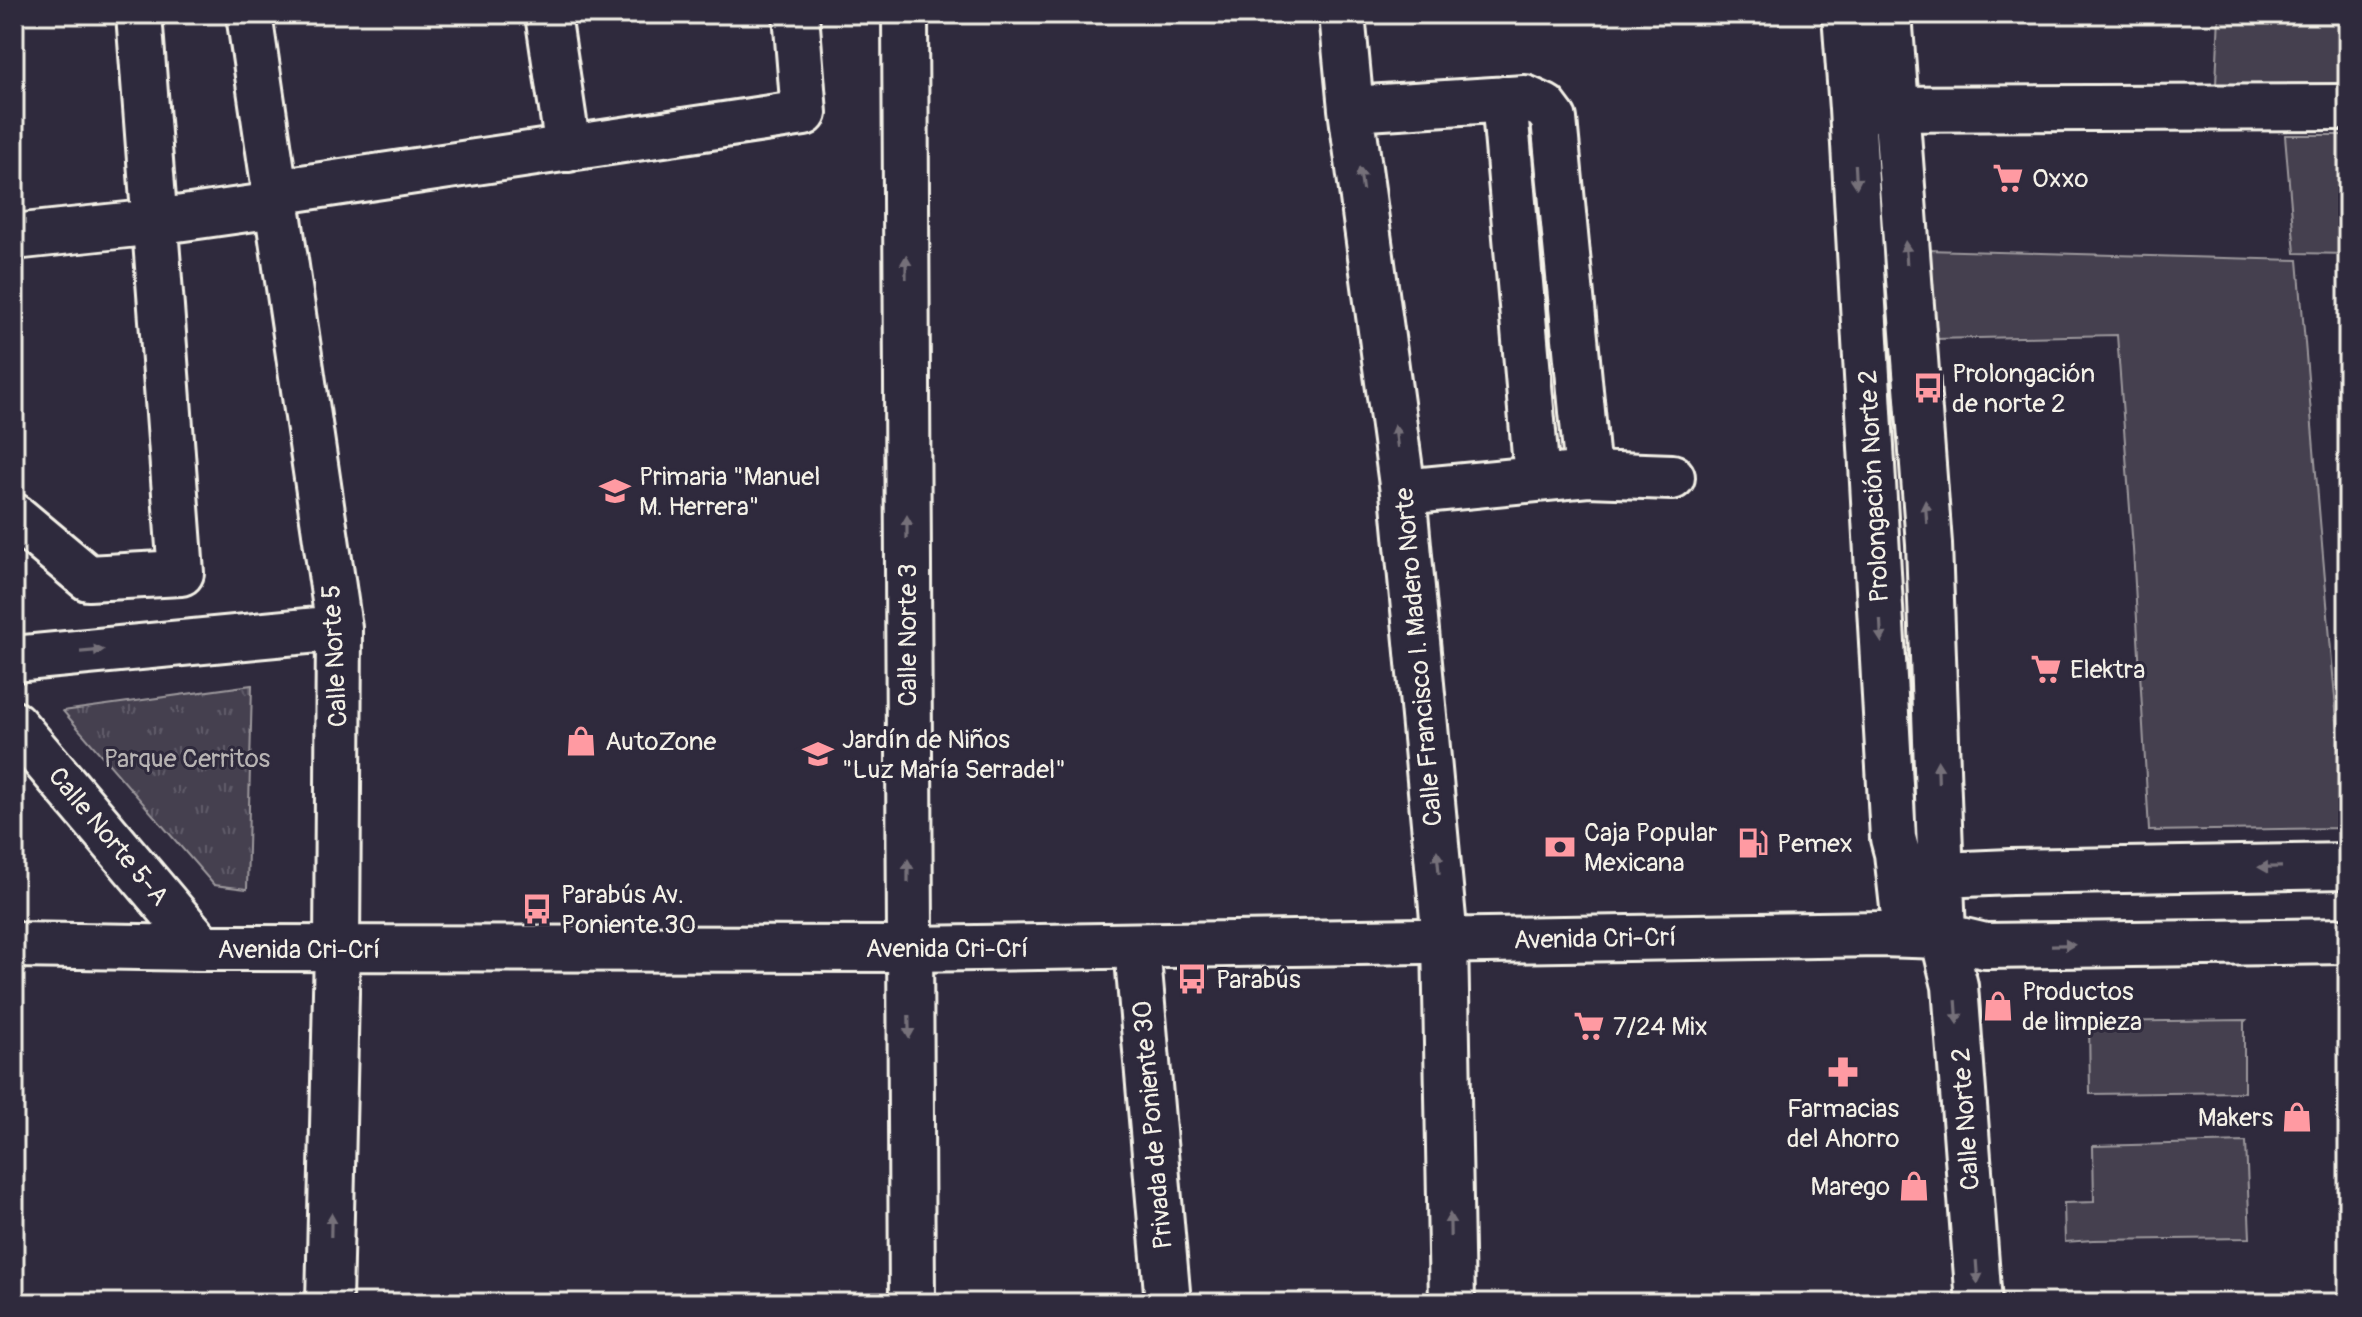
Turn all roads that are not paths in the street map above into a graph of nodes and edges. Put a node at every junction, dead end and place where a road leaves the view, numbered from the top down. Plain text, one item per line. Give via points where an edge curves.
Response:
1 (139, 14) edge
2 (249, 14) edge
3 (548, 14) edge
4 (796, 14) edge
5 (905, 14) edge
6 (1342, 14) edge
7 (1845, 14) edge
8 (1889, 14) edge
9 (1504, 99) junction
10 (2348, 107) edge
11 (1895, 108) junction
12 (1351, 109) junction
13 (1852, 109) junction
14 (568, 149) junction
15 (276, 199) junction
16 (155, 222) junction
17 (14, 237) edge
18 (1588, 474) junction
19 (1672, 477) dead end
20 (1537, 478) junction
21 (1403, 492) junction
22 (14, 516) edge
23 (339, 628) junction
24 (14, 659) edge
25 (14, 724) edge
26 (2348, 866) edge
27 (1942, 875) junction
28 (1892, 921) junction
29 (1943, 936) junction
30 (1445, 940) junction
31 (2348, 941) edge
32 (14, 945) edge
33 (1137, 947) junction
34 (203, 948) junction
35 (337, 949) junction
36 (909, 949) junction
37 (329, 1303) edge
38 (912, 1303) edge
39 (1168, 1303) edge
40 (1452, 1303) edge
41 (1979, 1303) edge

1 - 16 street
2 - 15 street, Calle Norte 5
3 - 14 street
4 - 14 street via 804,113
36 -> 5 street, Calle Norte 3
6 - 12 street, Calle Francisco I. Madero Norte
7 - 13 street, Prolongación Norte 2
8 - 11 street, Prolongación Norte 2
9 - 12 street
9 - 18 street via 1537,102 1554,119
9 - 20 street
10 - 11 street
11 - 13 street
27 -> 11 street, Prolongación Norte 2 via 1929,544
21 -> 12 street, Calle Francisco I. Madero Norte
13 -> 28 street, Prolongación Norte 2 via 1897,853
14 - 15 street
15 - 16 street
15 - 23 street, Calle Norte 5
16 - 17 street
16 - 22 street via 181,573 88,578
18 - 19 street
18 - 20 street
20 - 21 street
30 -> 21 street, Calle Francisco I. Madero Norte
24 -> 23 street
23 - 35 street, Calle Norte 5
25 - 34 street, Calle Norte 5-A
26 -> 27 street
27 - 28 street
27 - 29 street, Prolongación Norte 2
28 - 29 street
28 - 30 street, Avenida Cri-Crí
29 -> 31 street via 1985,946
29 -> 41 street, Calle Norte 2 via 1955,986
30 - 33 street, Avenida Cri-Crí
40 -> 30 street, Calle Francisco I. Madero Norte
32 - 34 street, Avenida Cri-Crí
33 - 36 street, Avenida Cri-Crí
33 - 39 street, Privada de Poniente 30
34 - 35 street, Avenida Cri-Crí
35 - 36 street, Avenida Cri-Crí
37 -> 35 street, Calle Norte 5
36 -> 38 street, Calle Norte 3

